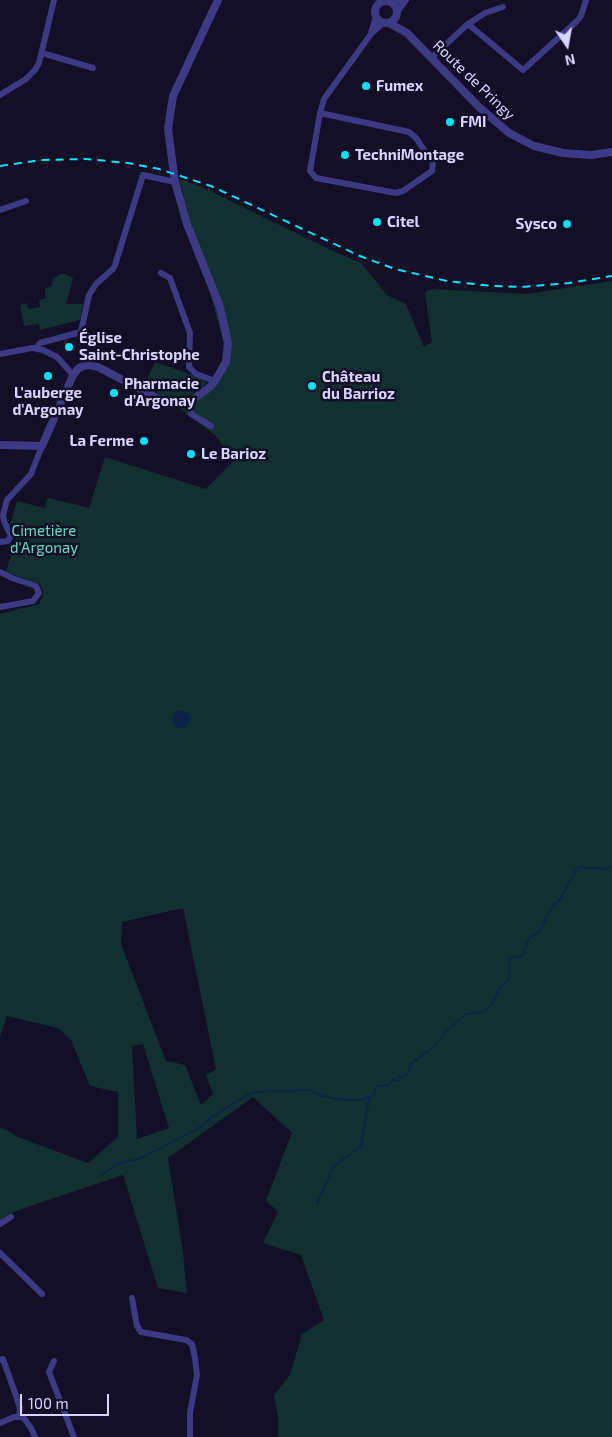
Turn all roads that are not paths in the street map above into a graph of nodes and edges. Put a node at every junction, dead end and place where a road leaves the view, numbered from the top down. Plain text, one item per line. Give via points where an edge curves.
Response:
1 (54, 0) edge
2 (218, 0) edge
3 (401, 0) edge
4 (406, 0) edge
5 (586, 0) edge
6 (378, 2) edge
7 (392, 2) junction
8 (503, 7) dead end
9 (397, 14) junction
10 (376, 17) junction
11 (386, 23) junction
12 (468, 24) junction
13 (407, 33) junction
14 (371, 34) junction
15 (42, 52) junction
16 (431, 58) junction
17 (93, 68) dead end
18 (0, 95) edge
19 (320, 114) junction
20 (612, 152) edge
21 (176, 182) junction
22 (26, 201) dead end
23 (0, 210) edge
24 (161, 272) dead end
25 (36, 348) junction
26 (0, 354) edge
27 (73, 375) junction
28 (215, 381) junction
29 (188, 401) junction
30 (211, 426) dead end
31 (0, 445) edge
32 (42, 446) junction
33 (0, 542) edge
34 (0, 572) edge
35 (0, 607) edge
36 (11, 1217) dead end
37 (0, 1224) edge
38 (0, 1254) edge
39 (42, 1294) dead end
40 (132, 1298) dead end
41 (0, 1360) edge
42 (54, 1361) dead end
43 (19, 1416) junction
44 (0, 1423) edge
45 (34, 1437) edge
46 (74, 1437) edge
47 (190, 1437) edge

1 - 15 street
2 - 21 street via 172,102 168,136
3 - 7 street
4 - 9 street
5 - 12 street via 577,21 524,70
6 - 7 street
6 - 10 street
7 - 9 street
8 - 12 street
9 - 11 street
9 - 13 street, Route de Pringy
10 - 11 street
10 - 14 street
11 - 13 street, Route de Pringy
11 - 14 street
12 - 16 street
13 - 16 street, Route de Pringy
14 - 19 street via 324,99
15 - 17 street
15 - 18 street via 32,74
16 - 20 street, Route de Pringy via 497,124 522,140 563,153 591,155
19 - 19 street via 310,168 316,178 398,193 432,171 434,165 410,132
21 - 25 street via 143,175 115,265 89,295 81,332 40,343
21 - 28 street via 187,224 220,307 227,335 226,362
22 - 23 street
24 - 28 street via 170,278 191,336 189,367 196,374
25 - 26 street
25 - 27 street via 57,357
27 - 29 street via 78,369 90,365 160,399
27 - 32 street
28 - 29 street via 199,396
29 - 30 street via 191,414
31 - 32 street
32 - 33 street via 31,474 7,500 3,515 11,536 8,541
34 - 35 street via 36,586 39,593 33,601
36 - 37 street
38 - 39 street
40 - 47 street via 141,1332 186,1340 192,1344 197,1375 190,1413
41 - 43 street via 3,1359 15,1393
42 - 46 street via 49,1372
43 - 44 street
43 - 45 street via 27,1421

